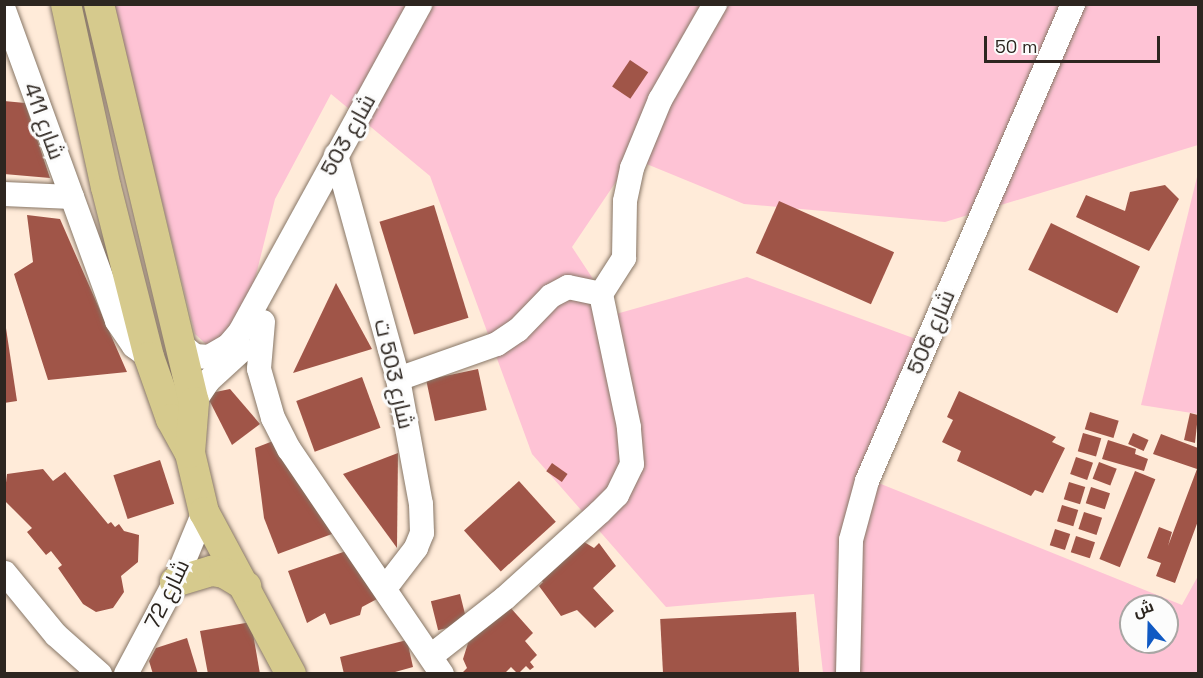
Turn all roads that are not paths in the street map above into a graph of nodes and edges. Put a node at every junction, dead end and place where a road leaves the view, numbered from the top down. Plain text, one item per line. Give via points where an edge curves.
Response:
1 (66, 4) edge
2 (99, 4) edge
3 (420, 4) edge
4 (715, 4) edge
5 (1073, 4) edge
6 (4, 10) edge
7 (336, 155) junction
8 (4, 194) edge
9 (72, 197) junction
10 (277, 266) junction
11 (601, 294) junction
12 (263, 322) junction
13 (179, 344) junction
14 (149, 357) junction
15 (398, 379) junction
16 (194, 402) junction
17 (190, 453) junction
18 (204, 512) junction
19 (5, 573) edge
20 (176, 582) junction
21 (246, 586) junction
22 (386, 587) junction
23 (437, 665) edge
24 (100, 674) edge
25 (126, 674) edge
26 (291, 674) edge
27 (848, 674) edge

1 - 14 main road via 105,187
2 - 13 main road
3 - 7 street, شارع 503
4 - 11 street via 660,100 632,168 624,201 624,258
5 - 27 street, شارع 506 via 867,481 851,540
6 - 9 street, شارع 411
7 - 10 street, شارع 503
7 - 15 street, شارع 503 ت
8 - 9 street
9 - 14 street, شارع 411 via 117,321 134,346
10 - 12 street
10 - 13 street via 228,346 218,354 202,357
11 - 15 street via 568,287 551,296 518,330 497,344
11 - 23 street via 629,427 632,464 617,495
12 - 16 street via 252,341 208,381
12 - 22 street via 259,369 273,418 289,449
13 - 16 main road
14 - 17 main road via 171,419
15 - 22 street, شارع 503 ت via 421,504 422,533 416,548
16 - 17 main road
17 - 18 main road
18 - 20 street, شارع 72
18 - 21 main road
19 - 24 street via 56,635
20 - 21 main road via 212,571 224,573
20 - 25 street, شارع 72
21 - 26 main road
22 - 23 street

